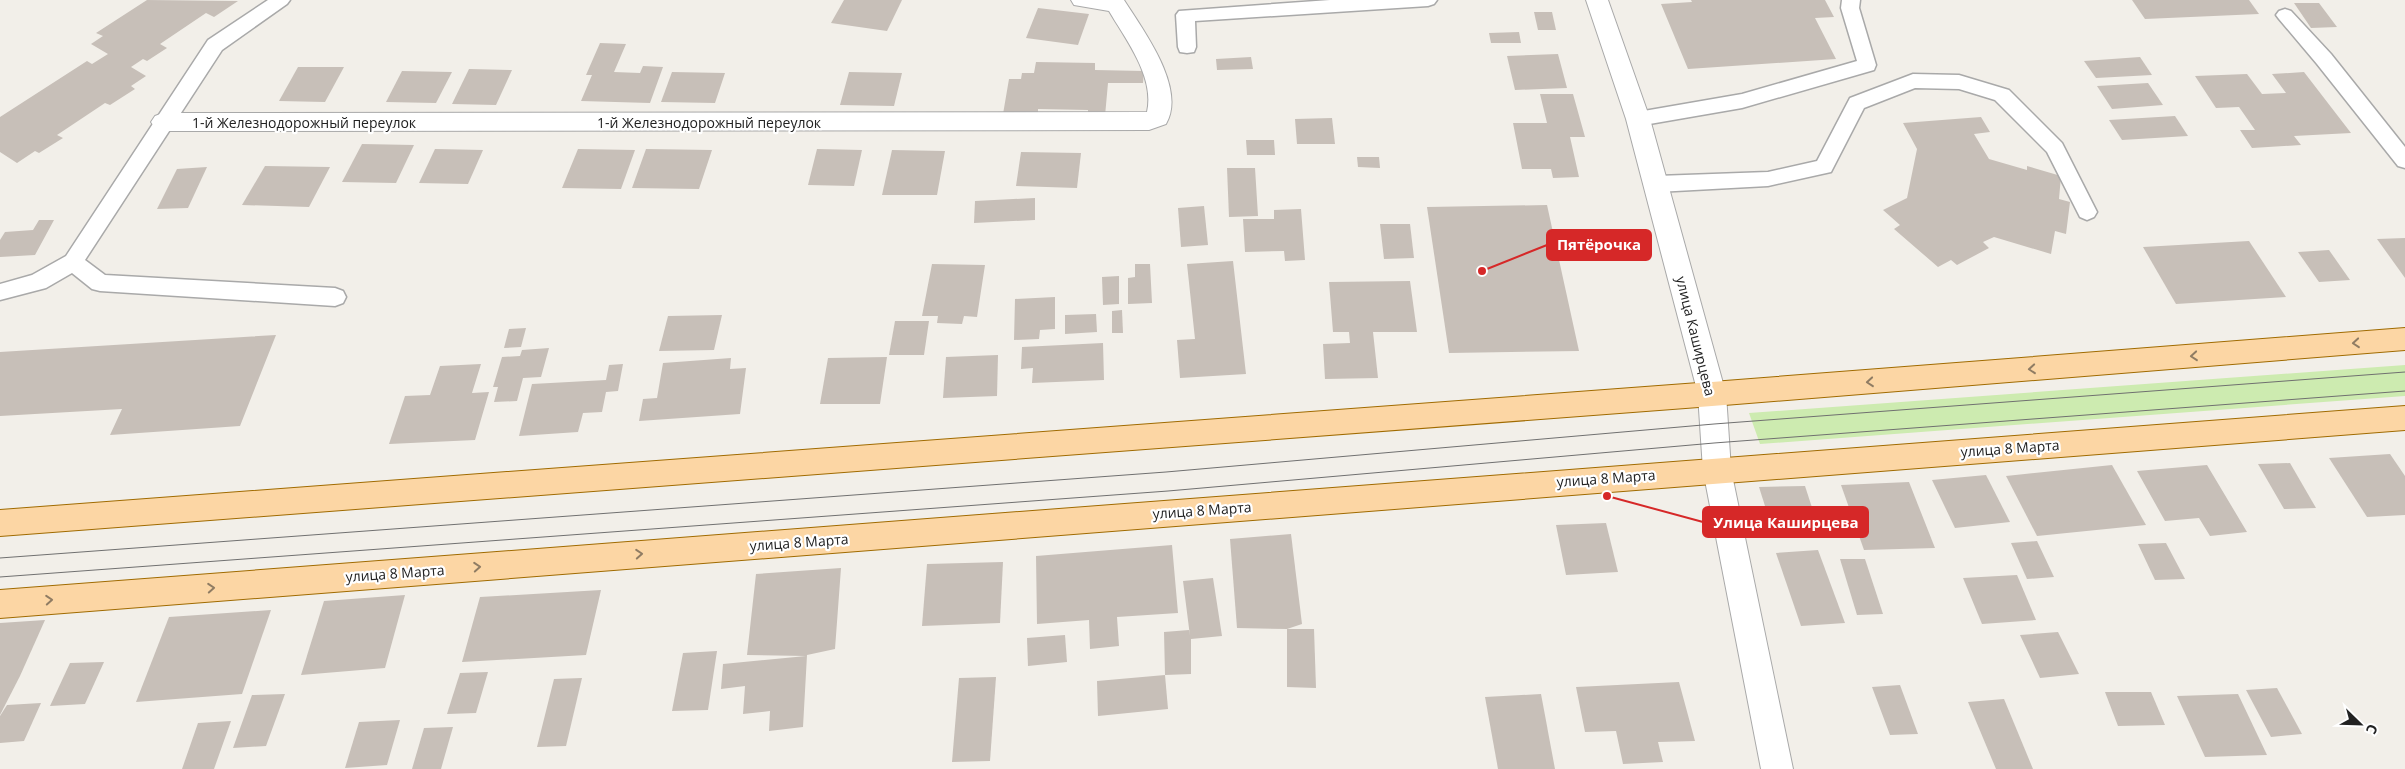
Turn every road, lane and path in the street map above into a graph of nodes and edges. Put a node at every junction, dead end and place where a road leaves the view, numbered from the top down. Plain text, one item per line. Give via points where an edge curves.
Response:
1 (281, 0) edge
2 (1082, 0) edge
3 (1428, 0) edge
4 (1597, 0) edge
5 (1851, 0) edge
6 (1117, 2) edge
7 (2285, 14) dead end
8 (1187, 47) dead end
9 (1638, 119) junction
10 (163, 122) junction
11 (2405, 161) edge
12 (1657, 184) junction
13 (2087, 212) dead end
14 (73, 262) junction
15 (0, 292) edge
16 (335, 297) dead end
17 (2405, 339) edge
18 (1712, 394) junction
19 (2405, 418) edge
20 (1717, 470) junction
21 (0, 523) edge
22 (0, 604) edge
23 (1778, 769) edge

1 - 10 lane via 215,45
2 - 6 street
3 - 8 lane via 1185,15
4 - 9 street, улица Каширцева
5 - 9 lane via 1850,8 1866,65 1742,102
6 - 10 street, 1-й Железнодорожный переулок via 1159,85 1162,108 1158,118 1149,122
7 - 11 lane
9 - 12 street, улица Каширцева
10 - 14 lane
12 - 13 lane via 1768,179 1824,167 1857,102 1913,82 1959,82 2002,95 2055,148
12 - 18 street, улица Каширцева
14 - 15 lane via 38,282
14 - 16 lane via 100,283
17 -> 18 main road
18 - 20 street, улица Каширцева
18 - 21 main road
19 - 20 main road, улица 8 Марта
22 -> 20 main road, улица 8 Марта
20 - 23 street, улица Каширцева

